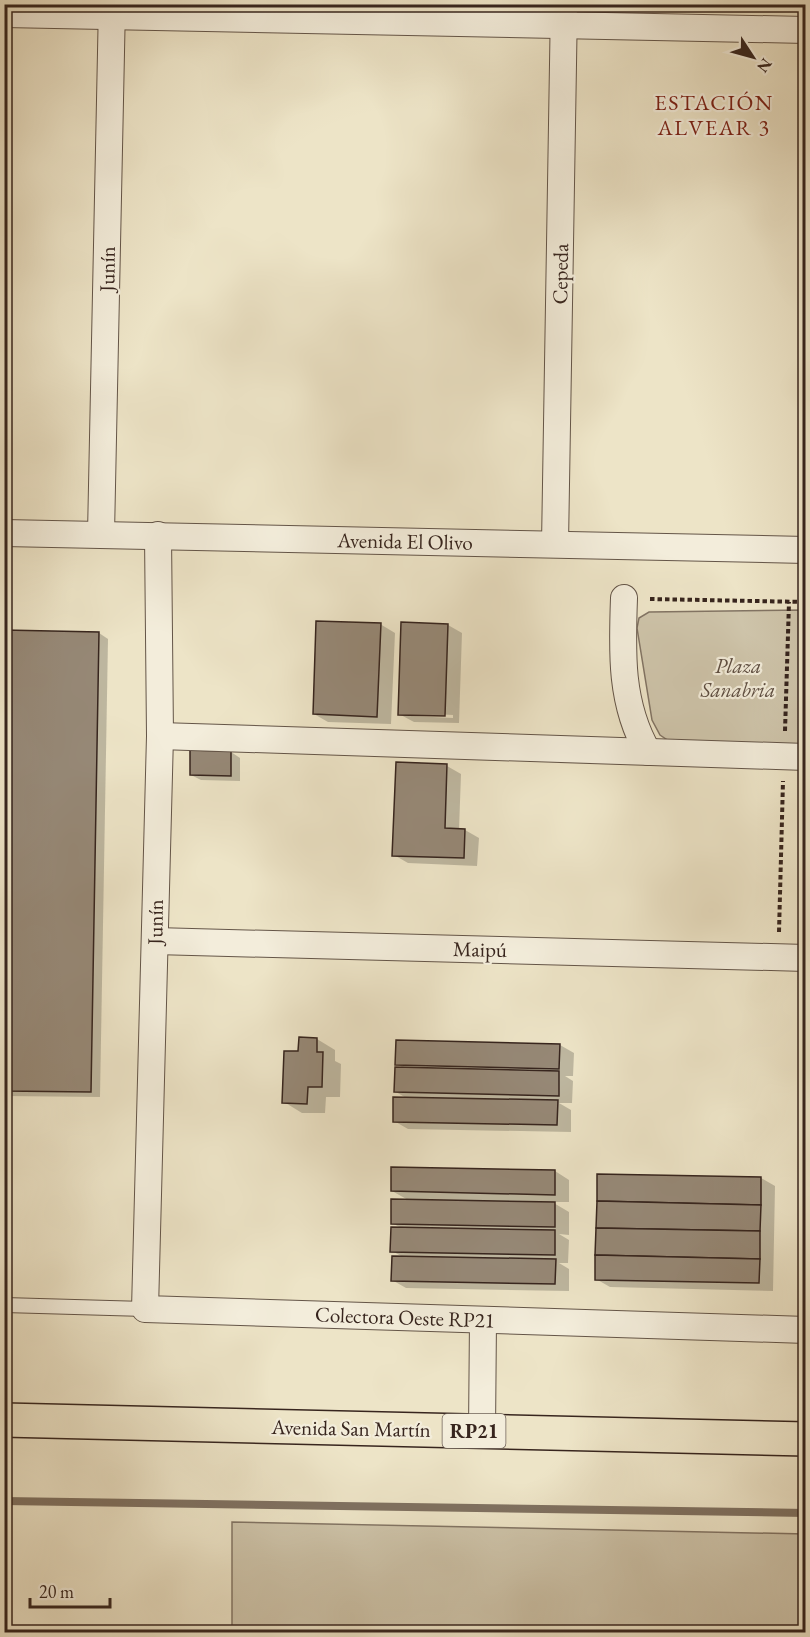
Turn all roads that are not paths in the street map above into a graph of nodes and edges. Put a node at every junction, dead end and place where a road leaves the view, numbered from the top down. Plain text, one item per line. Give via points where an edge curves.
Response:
1 (112, 10) edge
2 (4, 14) edge
3 (564, 15) edge
4 (806, 30) edge
5 (4, 533) edge
6 (101, 534) junction
7 (158, 536) junction
8 (555, 544) junction
9 (806, 550) edge
10 (624, 598) road end
11 (160, 736) junction
12 (648, 752) junction
13 (806, 757) edge
14 (155, 941) junction
15 (806, 958) edge
16 (4, 1305) edge
17 (146, 1310) junction
18 (483, 1320) junction
19 (806, 1330) edge
20 (4, 1420) edge
21 (482, 1431) junction
22 (806, 1439) edge

1 - 2 street
1 - 3 street
1 - 6 street, Junín
3 - 4 street
3 - 8 street, Cepeda
5 - 6 street, Avenida El Olivo
6 - 7 street, Avenida El Olivo
7 - 8 street, Avenida El Olivo
7 - 11 street, Junín
8 - 9 street, Avenida El Olivo
10 - 12 street via 626,702 634,729
11 - 12 street
11 - 14 street, Junín
12 - 13 street
14 - 15 street, Maipú
14 - 17 street, Junín
16 - 17 lane, Colectora Oeste RP21
17 - 18 street, Colectora Oeste RP21
18 - 19 street, Colectora Oeste RP21
18 - 21 street
20 - 21 main road, Avenida San Martín / RP21
21 - 22 main road, Avenida San Martín / RP21

